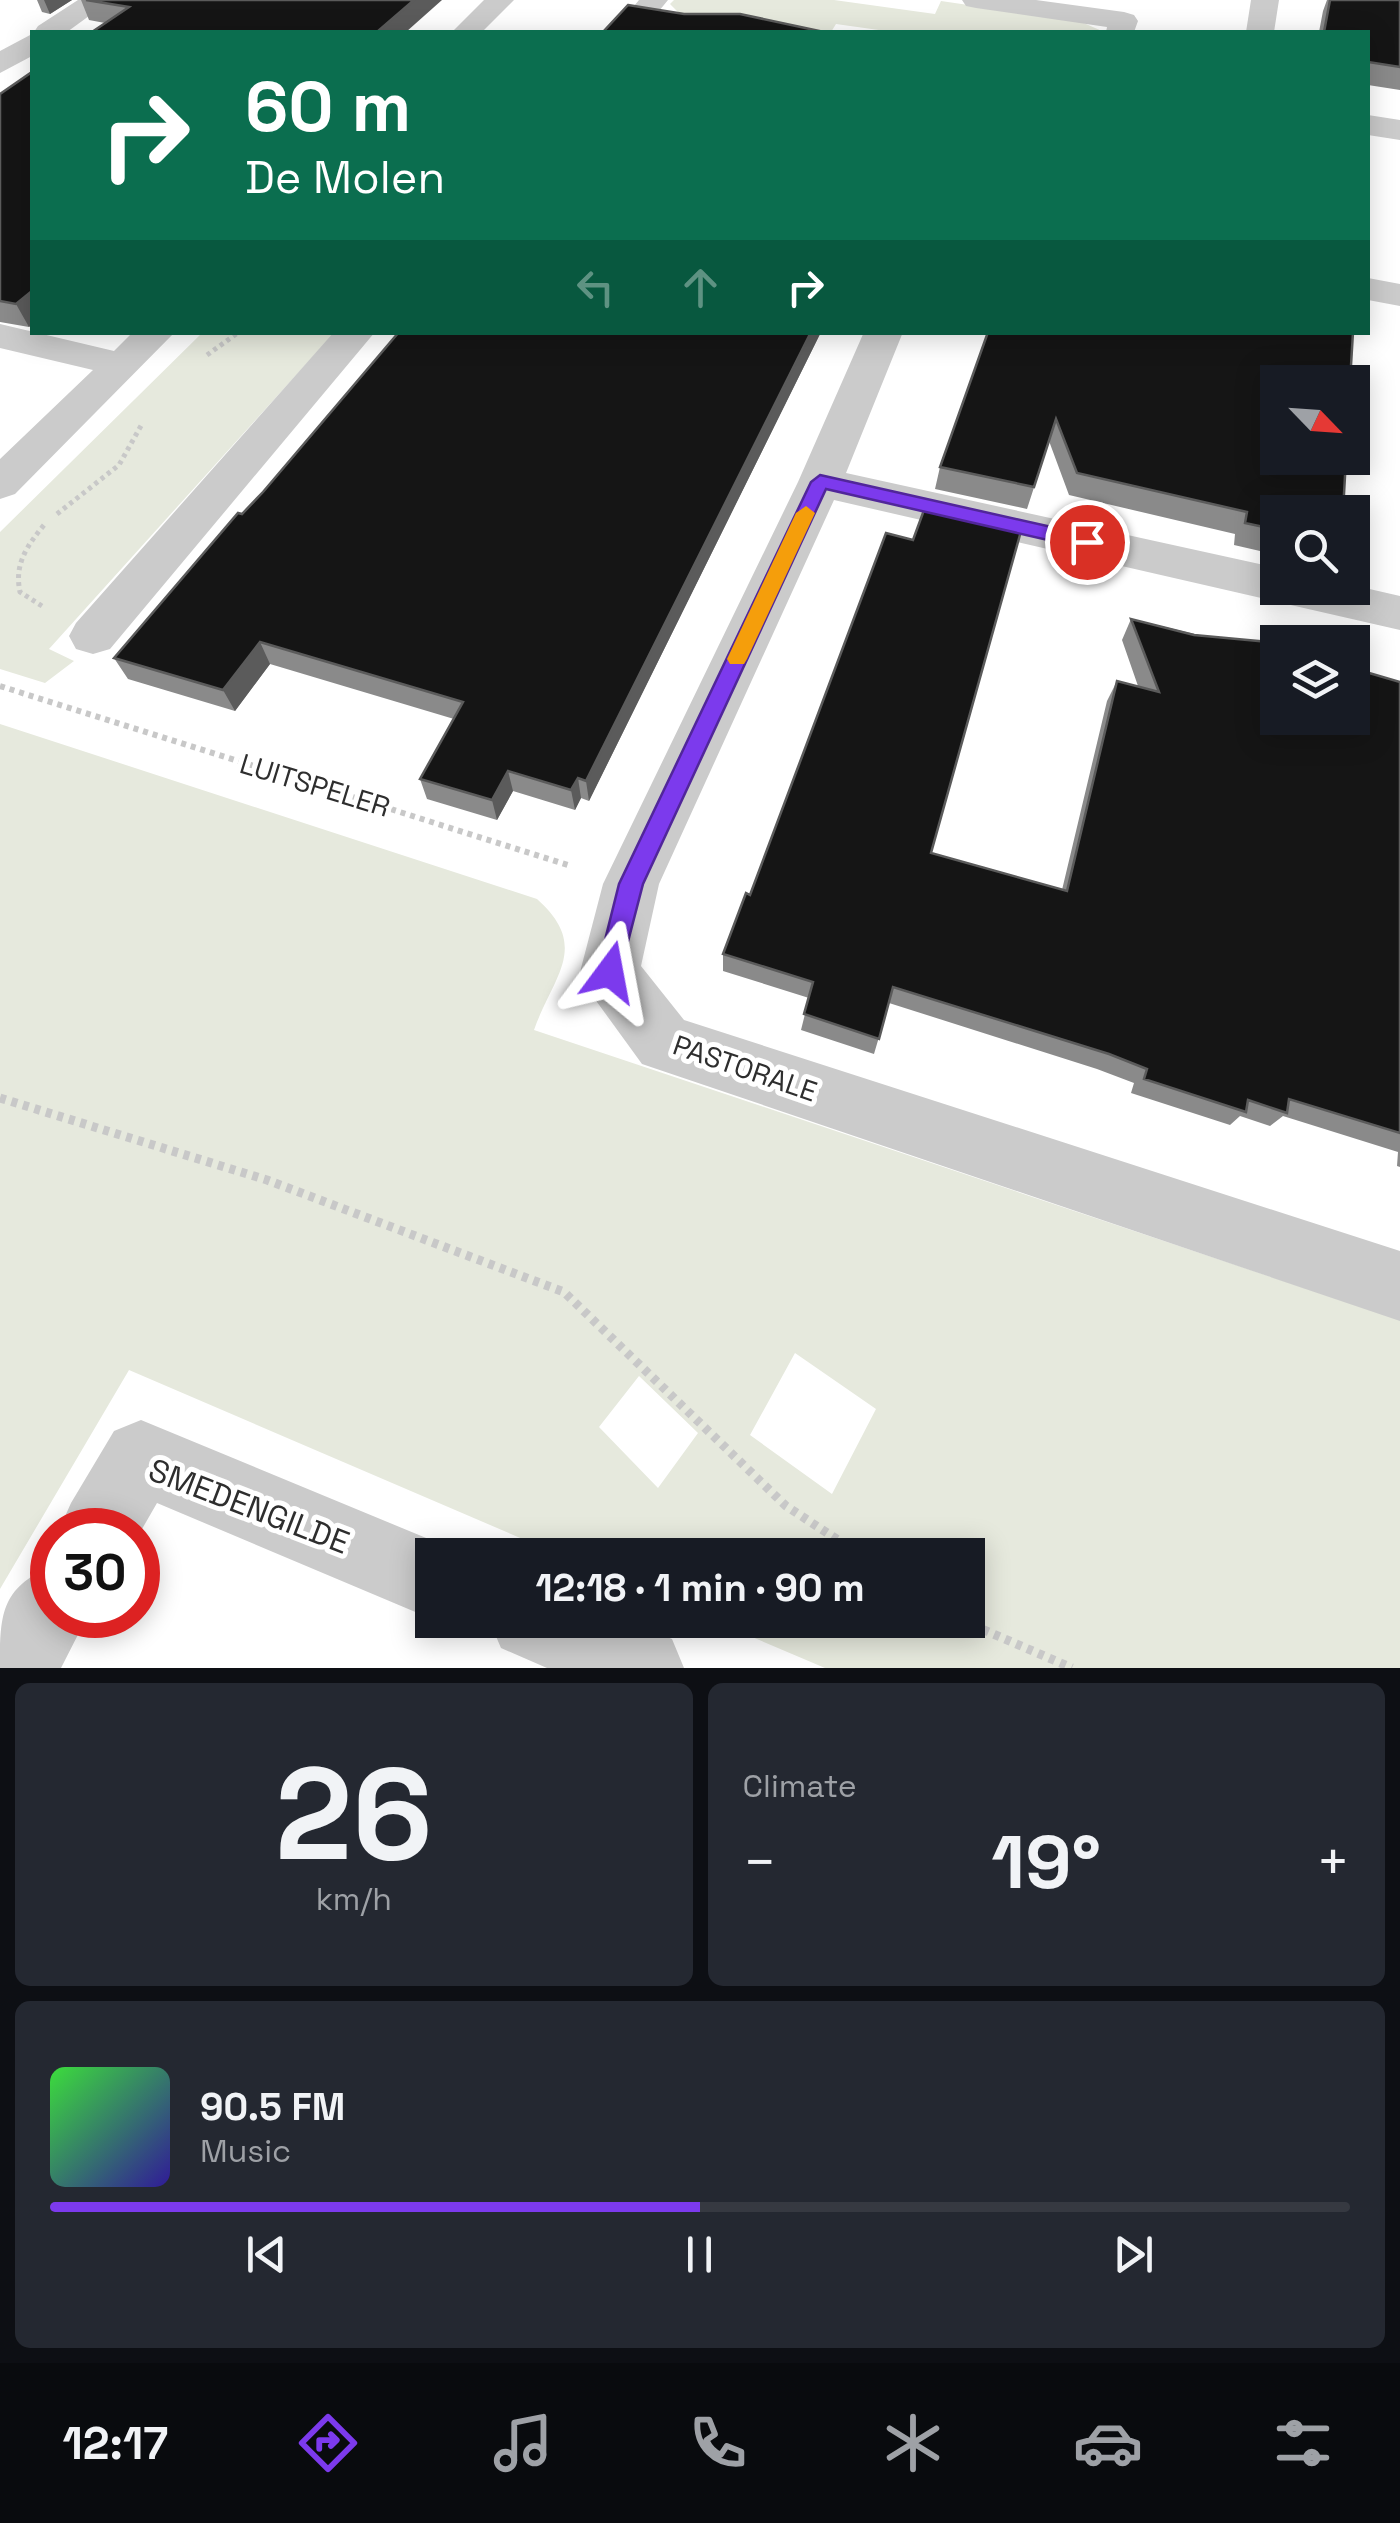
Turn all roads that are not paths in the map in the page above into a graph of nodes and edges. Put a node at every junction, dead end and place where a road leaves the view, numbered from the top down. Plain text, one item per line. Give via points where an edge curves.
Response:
1 (97, 0) edge
2 (500, 0) edge
3 (654, 0) edge
4 (976, 0) edge
5 (1265, 0) edge
6 (0, 29) edge
7 (51, 30) edge
8 (468, 30) edge
9 (725, 30) edge
10 (1121, 30) edge
11 (1260, 30) edge
12 (30, 35) edge
13 (30, 44) edge
14 (0, 64) edge
15 (1370, 125) edge
16 (1400, 130) edge
17 (1370, 290) edge
18 (1400, 295) edge
19 (153, 335) edge
20 (353, 335) edge
21 (883, 335) edge
22 (0, 336) edge
23 (123, 364) junction
24 (820, 482) junction
25 (0, 484) edge
26 (1260, 581) edge
27 (1364, 605) edge
28 (1400, 613) edge
29 (93, 636) road end
30 (1400, 1286) edge
31 (111, 1508) edge
32 (415, 1573) edge
33 (33, 1638) edge
34 (572, 1638) edge
35 (16, 1668) edge
36 (643, 1668) edge

1 - 7 street
2 - 8 street
3 - 9 street via 638,17
4 - 10 street via 1124,21
5 - 11 street
6 - 12 street
13 - 14 street
15 - 16 street
17 - 18 street
19 - 23 street
20 - 29 street
21 - 24 street, PASTORALE
22 - 23 street
23 - 25 street
24 - 26 street
24 - 30 street, PASTORALE via 631,884 610,972 664,1043
27 - 28 street
31 - 32 street, SMEDENGILDE via 141,1458
33 - 35 street
34 - 36 street

